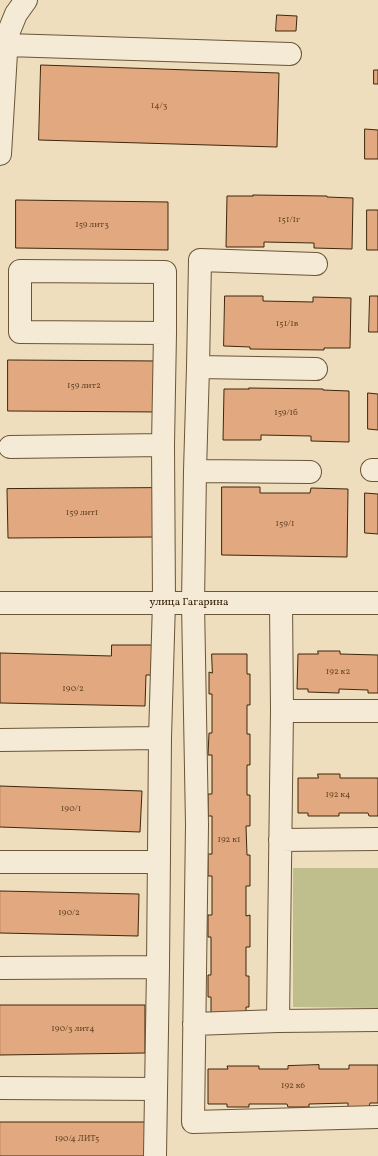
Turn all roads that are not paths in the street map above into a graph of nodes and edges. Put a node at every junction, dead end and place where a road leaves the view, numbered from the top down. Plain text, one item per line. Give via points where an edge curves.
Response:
1 (26, 0) edge
2 (4, 43) edge
3 (290, 54) dead end
4 (0, 154) edge
5 (316, 264) dead end
6 (165, 333) junction
7 (198, 367) junction
8 (316, 369) dead end
9 (163, 445) junction
10 (10, 448) dead end
11 (195, 471) junction
12 (310, 472) dead end
13 (164, 602) junction
14 (0, 603) edge
15 (193, 603) junction
16 (378, 603) edge
17 (281, 604) junction
18 (282, 711) junction
19 (378, 711) edge
20 (160, 738) junction
21 (0, 740) edge
22 (280, 840) junction
23 (378, 840) edge
24 (0, 862) edge
25 (159, 862) junction
26 (158, 967) junction
27 (0, 968) edge
28 (378, 1020) edge
29 (278, 1021) junction
30 (194, 1024) junction
31 (0, 1088) edge
32 (156, 1089) junction
33 (378, 1117) edge
34 (155, 1156) edge

1 - 2 street via 16,14
2 - 3 street
2 - 4 street
5 - 7 street via 200,260
6 - 6 street via 20,332 20,271 166,272
6 - 9 street
7 - 8 street
7 - 11 street
9 - 10 street
9 - 13 street
11 - 12 street
11 - 15 street
13 - 14 street, улица Гагарина
13 - 15 street, улица Гагарина
13 - 20 street
15 - 17 street, улица Гагарина
15 - 30 street via 197,825
16 - 17 street, улица Гагарина
17 - 18 street
18 - 19 street
18 - 22 street
20 - 21 street
20 - 25 street
22 - 23 street
22 - 29 street
24 - 25 street
25 - 26 street
26 - 27 street
26 - 32 street
28 - 29 street
29 - 30 street
30 - 33 street via 193,1122
31 - 32 street
32 - 34 street

